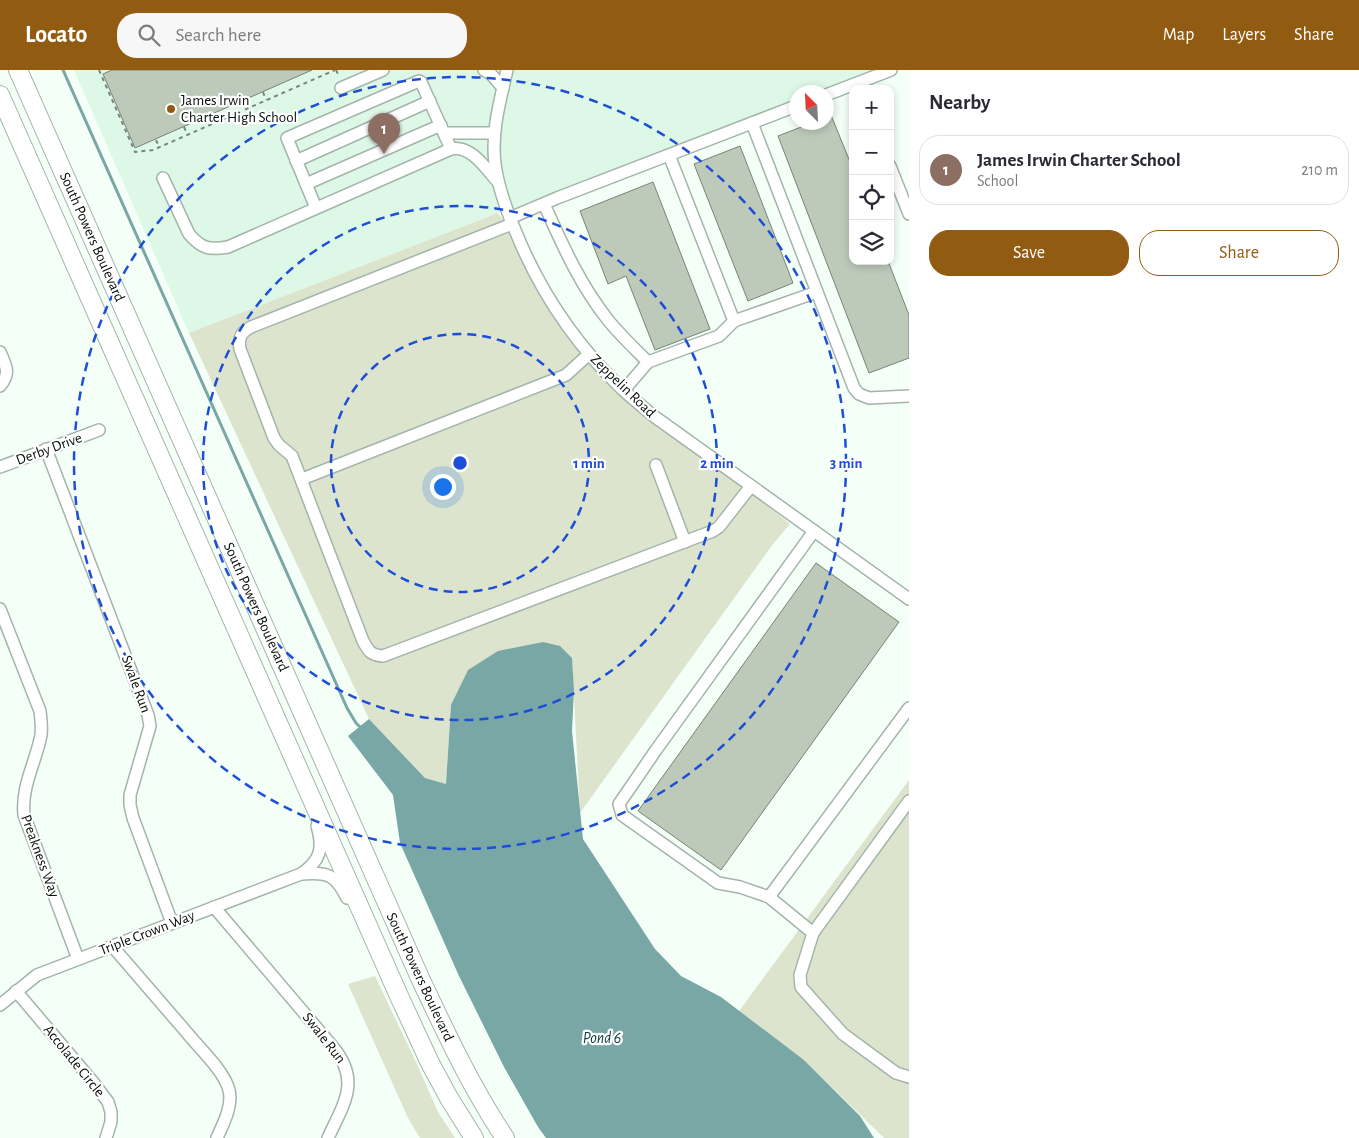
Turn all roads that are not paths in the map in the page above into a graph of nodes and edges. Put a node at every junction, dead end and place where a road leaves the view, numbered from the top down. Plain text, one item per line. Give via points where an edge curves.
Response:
1 (20, 70) edge
2 (383, 70) edge
3 (484, 70) edge
4 (507, 70) edge
5 (891, 70) edge
6 (861, 85) edge
7 (341, 88) dead end
8 (503, 88) junction
9 (849, 89) edge
10 (834, 93) edge
11 (0, 95) edge
12 (430, 101) junction
13 (789, 109) edge
14 (752, 123) junction
15 (443, 129) junction
16 (494, 133) junction
17 (451, 149) junction
18 (669, 155) junction
19 (296, 161) junction
20 (894, 175) edge
21 (163, 178) dead end
22 (499, 183) junction
23 (306, 184) junction
24 (544, 204) junction
25 (316, 208) junction
26 (909, 214) edge
27 (511, 222) junction
28 (817, 292) junction
29 (734, 321) junction
30 (0, 352) edge
31 (589, 354) junction
32 (648, 362) junction
33 (0, 386) edge
34 (624, 390) junction
35 (909, 396) edge
36 (99, 430) dead end
37 (46, 450) junction
38 (656, 465) dead end
39 (0, 467) edge
40 (302, 480) junction
41 (751, 486) junction
42 (814, 531) junction
43 (685, 542) junction
44 (909, 599) edge
45 (0, 609) edge
46 (909, 708) edge
47 (287, 742) junction
48 (909, 801) edge
49 (301, 874) junction
50 (769, 897) junction
51 (214, 907) junction
52 (172, 923) junction
53 (813, 933) junction
54 (113, 947) junction
55 (78, 959) junction
56 (392, 982) junction
57 (16, 991) junction
58 (0, 1005) edge
59 (909, 1077) edge
60 (106, 1138) edge
61 (217, 1138) edge
62 (328, 1138) edge
63 (474, 1138) edge
64 (504, 1138) edge

1 - 64 highway, South Powers Boulevard via 420,978 456,1054
2 - 7 street
3 - 8 street
4 - 8 street, Zeppelin Road
5 - 6 street
8 - 16 street, Zeppelin Road
9 - 10 street
11 - 47 highway, South Powers Boulevard
12 - 15 street
12 - 19 street
12 - 19 street via 419,81 287,138
13 - 14 street
14 - 18 street
14 - 28 street
15 - 16 street
15 - 17 street
15 - 23 street
16 - 22 street, Zeppelin Road
17 - 22 street via 465,150 473,155
17 - 25 street
18 - 24 street
18 - 29 street
19 - 23 street
20 - 26 street
21 - 25 street via 189,234 204,247 214,249 228,247
22 - 27 street, Zeppelin Road
23 - 25 street
24 - 27 street
24 - 32 street via 586,289 607,320
27 - 31 street, Zeppelin Road via 546,295
27 - 40 street via 251,327 241,334 240,349 274,438 292,456
28 - 29 street
28 - 35 street via 859,394 868,398
29 - 32 street via 719,336
30 - 33 street via 7,374
31 - 34 street, Zeppelin Road
31 - 40 street via 566,375
32 - 34 street
34 - 41 street, Zeppelin Road via 655,417
36 - 37 street, Derby Drive
37 - 39 street, Derby Drive
37 - 52 street, Swale Run via 148,715 150,726 130,805
38 - 43 street
40 - 43 street via 363,641 374,655 384,656
41 - 42 street, Zeppelin Road
41 - 43 street via 719,527
42 - 44 street, Zeppelin Road
42 - 50 street via 619,804 622,815 718,883
45 - 55 street, Preakness Way via 42,723 24,794 24,815
46 - 50 street
47 - 49 street, Triple Crown Way via 320,837 318,858
47 - 56 highway, South Powers Boulevard
48 - 53 street
49 - 51 street, Triple Crown Way
49 - 56 street, Triple Crown Way via 325,874 340,884
50 - 53 street
51 - 52 street, Triple Crown Way
51 - 62 street, Swale Run via 334,1047 346,1066 348,1090
52 - 54 street, Triple Crown Way
53 - 59 street via 800,975 801,987 843,1034 896,1073
54 - 55 street, Triple Crown Way
54 - 61 street via 226,1081 230,1102
55 - 57 street, Triple Crown Way via 37,975
56 - 63 highway, South Powers Boulevard via 430,1063
57 - 58 street, Triple Crown Way
57 - 60 street, Accolade Circle via 108,1102 111,1122

